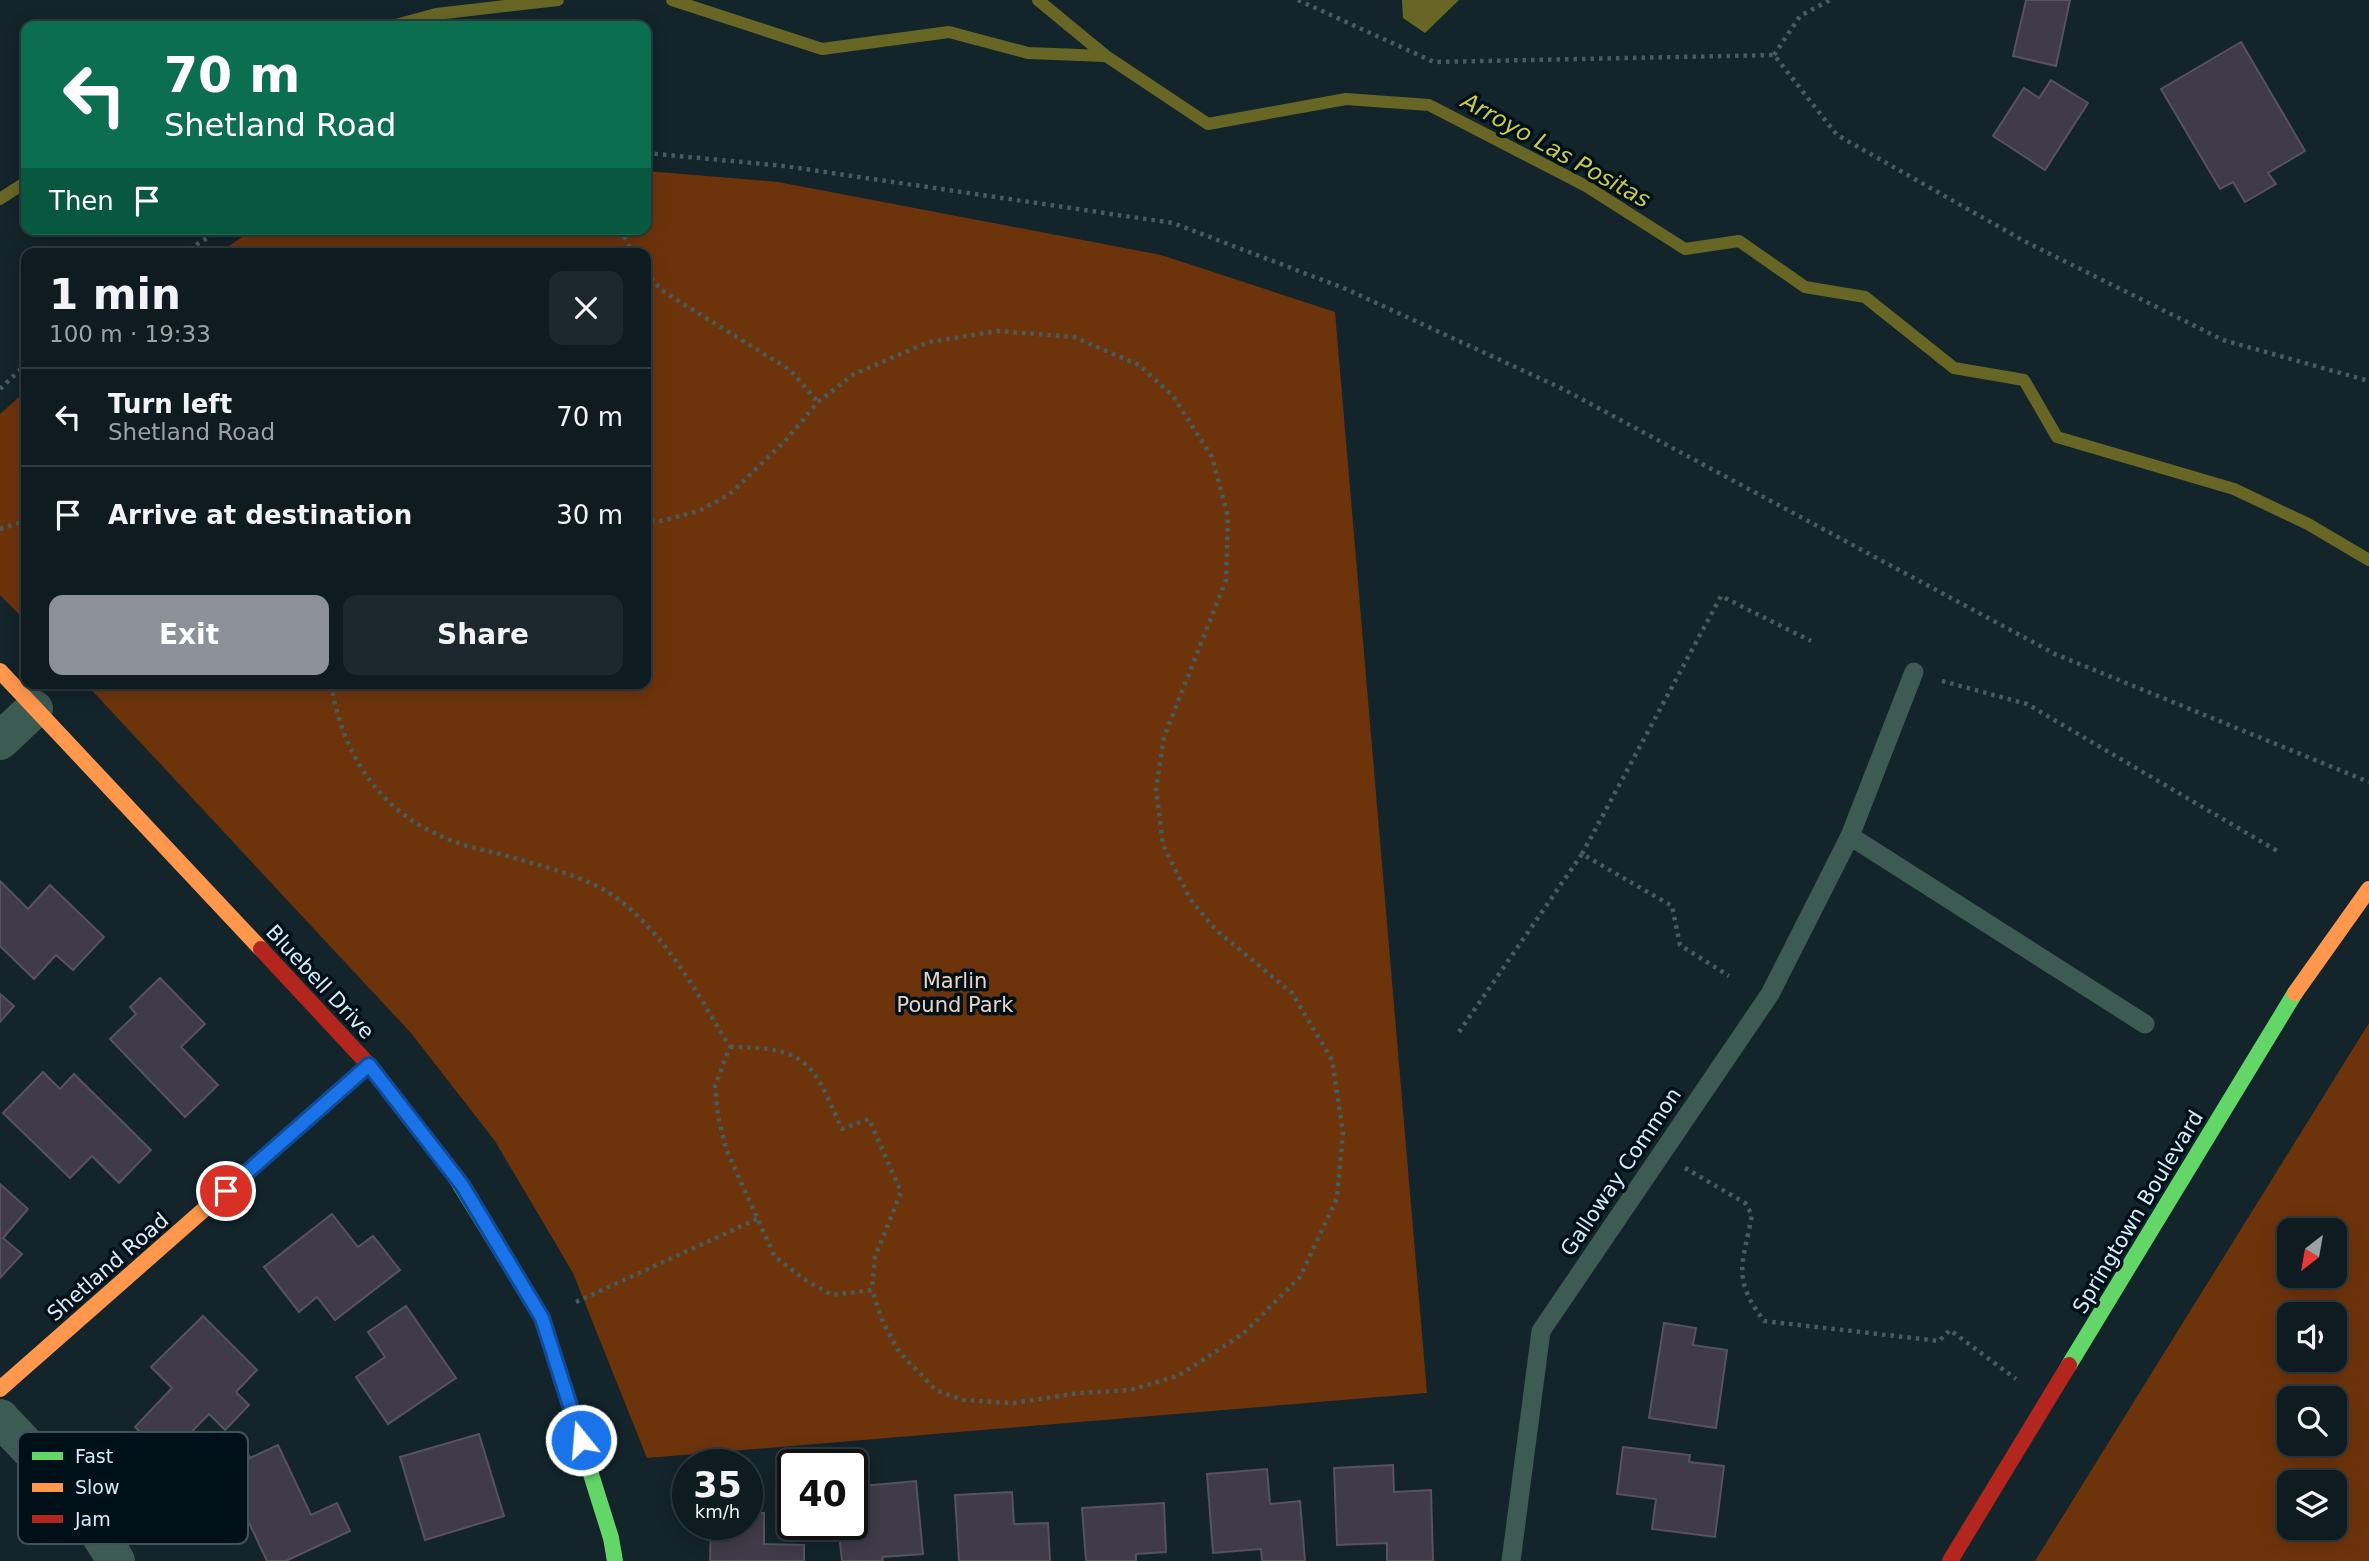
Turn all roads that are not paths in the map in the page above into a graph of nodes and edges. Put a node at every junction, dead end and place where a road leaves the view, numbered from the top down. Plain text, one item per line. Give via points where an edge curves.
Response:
1 (0, 671) edge
2 (1914, 672) road end
3 (34, 709) junction
4 (0, 741) edge
5 (1850, 836) junction
6 (2369, 889) edge
7 (2145, 1024) dead end
8 (369, 1065) junction
9 (0, 1389) edge
10 (0, 1418) edge
11 (18, 1437) edge
12 (107, 1544) edge
13 (116, 1561) edge
14 (615, 1561) edge
15 (1511, 1561) edge
16 (1950, 1561) edge

1 - 3 street, Bluebell Drive
2 - 5 lane, Galloway Common
3 - 4 street
3 - 8 street, Bluebell Drive
5 - 7 lane
5 - 15 lane, Galloway Common via 1770,994 1541,1331
6 - 16 street, Springtown Boulevard via 2297,992
8 - 9 street, Shetland Road
8 - 14 street, Bluebell Drive via 462,1185 542,1318
10 - 11 street
12 - 13 street

